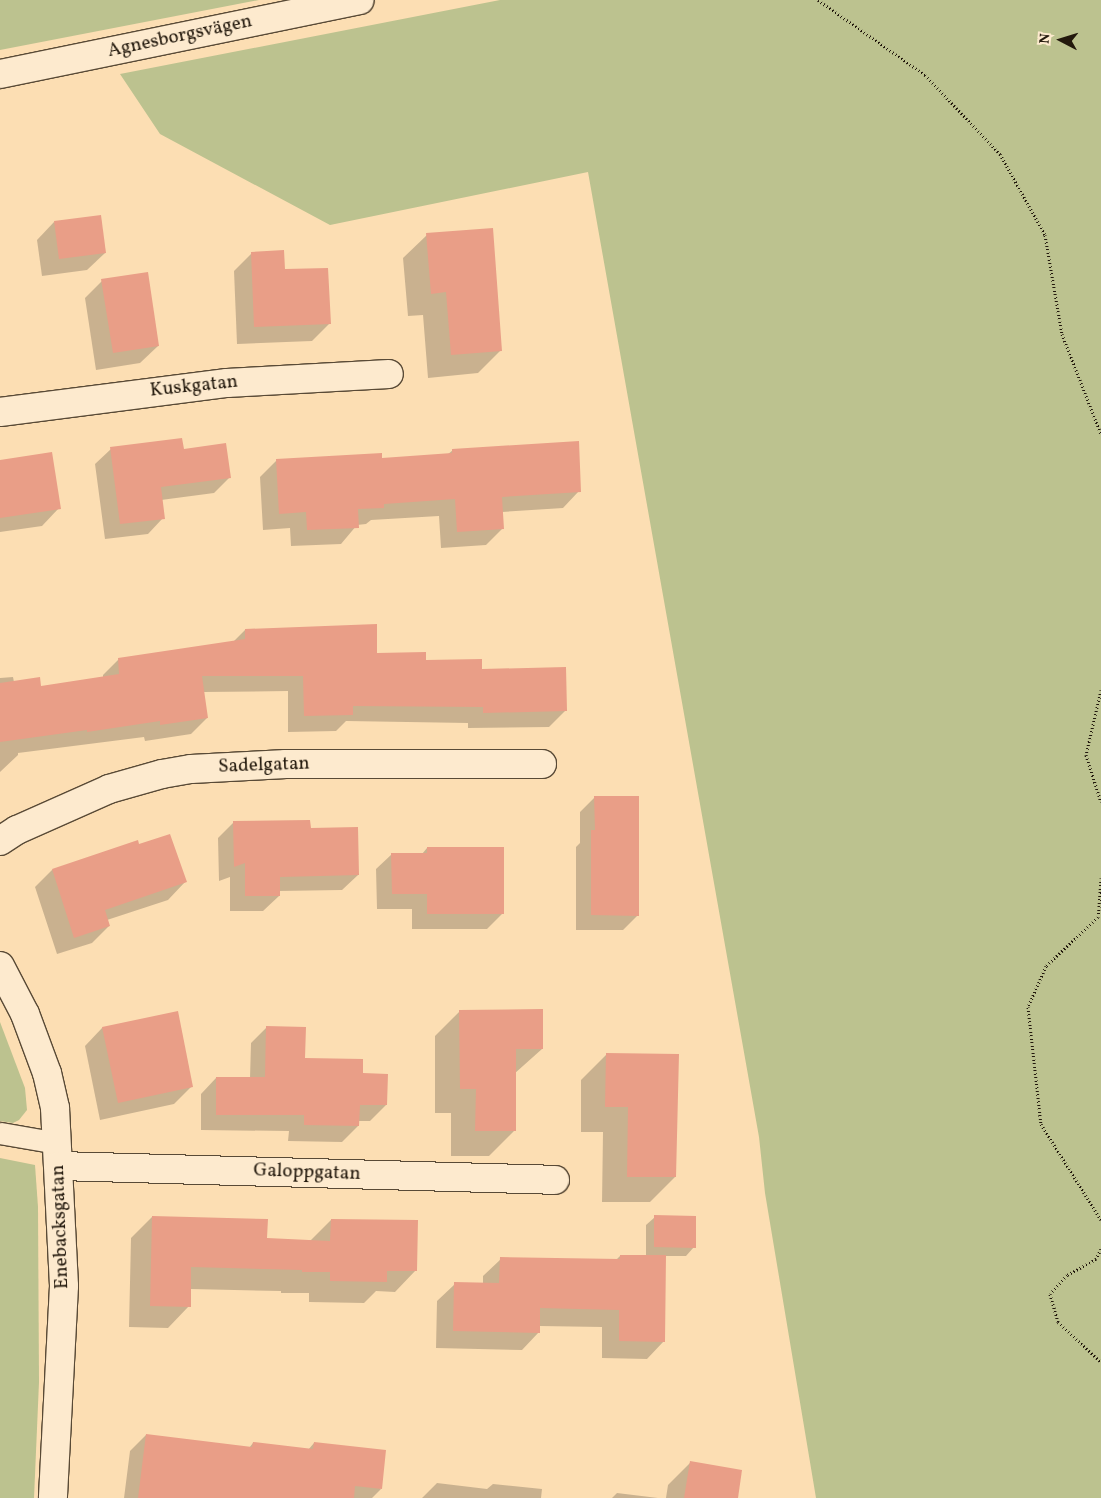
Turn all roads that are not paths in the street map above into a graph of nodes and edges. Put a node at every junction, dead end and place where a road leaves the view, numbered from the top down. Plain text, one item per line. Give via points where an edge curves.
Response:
1 (360, 0) edge
2 (0, 74) edge
3 (389, 374) dead end
4 (0, 412) edge
5 (542, 764) dead end
6 (0, 841) edge
7 (0, 966) edge
8 (0, 1133) edge
9 (59, 1155) junction
10 (555, 1180) dead end
11 (53, 1498) edge

1 - 2 street, Agnesborgsvägen
3 - 4 street, Kuskgatan via 227,383
5 - 6 street, Sadelgatan via 286,764 162,774 109,789
7 - 9 street, Enebacksgatan via 25,1014 48,1073 56,1108
8 - 9 lane
9 - 10 street, Galoppgatan
9 - 11 street, Enebacksgatan via 64,1286

